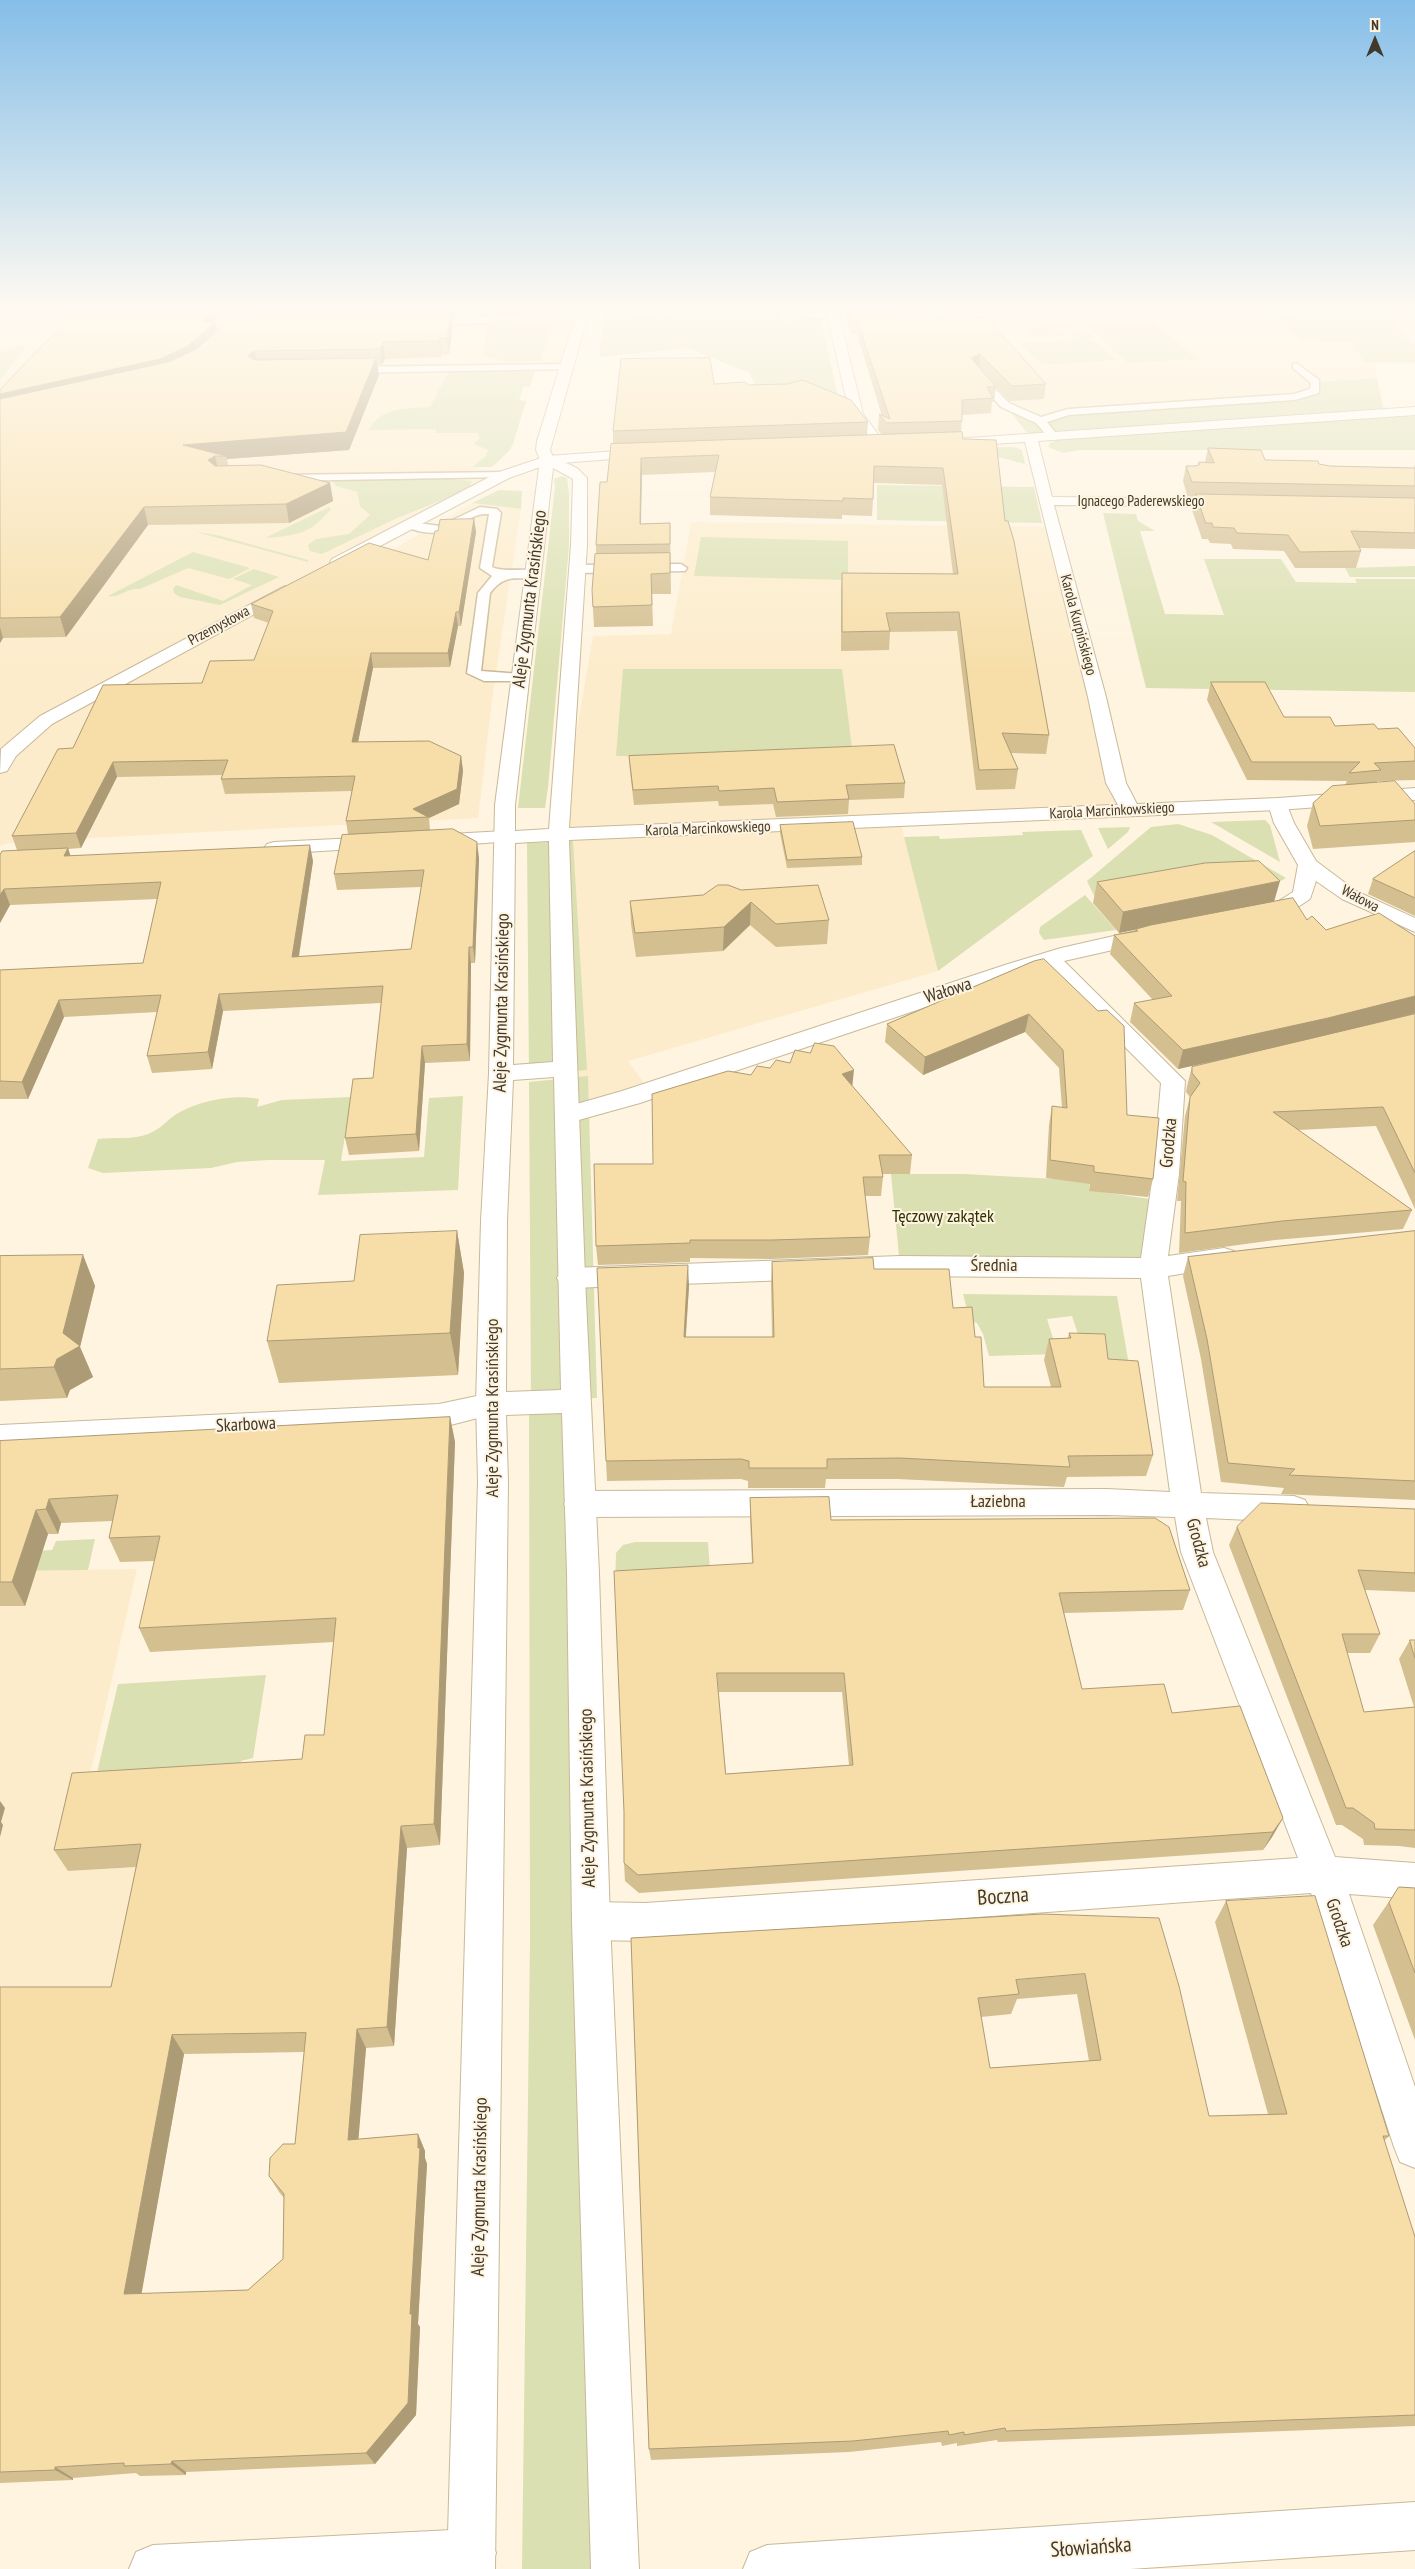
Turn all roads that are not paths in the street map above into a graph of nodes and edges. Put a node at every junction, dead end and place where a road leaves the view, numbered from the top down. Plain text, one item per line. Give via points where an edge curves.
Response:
1 (547, 431) edge
2 (870, 431) edge
3 (1049, 431) edge
4 (1121, 431) edge
5 (1053, 436) junction
6 (1031, 438) junction
7 (942, 443) edge
8 (864, 446) edge
9 (658, 452) edge
10 (547, 460) junction
11 (504, 475) junction
12 (268, 478) edge
13 (1047, 502) junction
14 (1249, 504) edge
15 (410, 525) junction
16 (681, 568) dead end
17 (577, 569) junction
18 (324, 570) edge
19 (504, 574) junction
20 (534, 574) junction
21 (298, 584) edge
22 (521, 678) junction
23 (0, 767) edge
24 (1415, 794) edge
25 (1278, 804) junction
26 (1130, 810) junction
27 (558, 835) junction
28 (504, 837) junction
29 (250, 850) edge
30 (1308, 866) junction
31 (1238, 919) edge
32 (1415, 926) edge
33 (1165, 932) edge
34 (1049, 959) junction
35 (566, 1069) junction
36 (501, 1073) junction
37 (568, 1115) junction
38 (1247, 1256) edge
39 (1153, 1268) junction
40 (571, 1278) junction
41 (576, 1401) junction
42 (491, 1404) junction
43 (0, 1437) edge
44 (580, 1504) junction
45 (1188, 1506) junction
46 (1319, 1510) edge
47 (1323, 1874) junction
48 (1415, 1881) edge
49 (590, 1920) junction
50 (1415, 2147) edge
51 (1415, 2526) edge
52 (471, 2561) edge
53 (153, 2569) edge
54 (615, 2569) edge
55 (767, 2569) edge

1 - 10 street via 542,447
2 - 8 street via 884,445
3 - 5 lane
4 - 5 street
5 - 6 street
6 - 7 street
6 - 13 street, Karola Kurpińskiego
9 - 10 street
10 - 11 street
10 - 17 street, Aleje Zygmunta Krasińskiego via 580,478
10 - 20 street, Aleje Zygmunta Krasińskiego via 542,480 544,489
11 - 12 lane
11 - 15 street
13 - 14 street, Ignacego Paderewskiego
13 - 26 street, Karola Kurpińskiego via 1116,783
15 - 18 street
15 - 19 lane via 427,530 439,529 477,511 493,511 486,568
16 - 17 lane
17 - 27 street, Aleje Zygmunta Krasińskiego
19 - 20 lane
19 - 22 lane via 484,593 476,675
20 - 22 street, Aleje Zygmunta Krasińskiego
21 - 23 street, Przemysłowa via 46,720 8,753
22 - 28 street, Aleje Zygmunta Krasińskiego via 505,804
24 - 25 street, Karola Marcinkowskiego
25 - 26 street, Karola Marcinkowskiego
25 - 30 street, Wałowa
26 - 27 street, Karola Marcinkowskiego
27 - 28 street, Karola Marcinkowskiego
27 - 35 street, Aleje Zygmunta Krasińskiego
28 - 29 street, Karola Marcinkowskiego
28 - 36 street, Aleje Zygmunta Krasińskiego
30 - 31 street via 1303,895 1281,909
30 - 32 street, Wałowa via 1349,895
33 - 34 street, Wałowa
34 - 37 street, Wałowa via 632,1097
34 - 39 street, Grodzka via 1181,1078
35 - 36 street
35 - 37 street, Aleje Zygmunta Krasińskiego
36 - 42 street, Aleje Zygmunta Krasińskiego via 494,1221
37 - 40 street, Aleje Zygmunta Krasińskiego
38 - 39 street, Średnia
39 - 40 street, Średnia via 900,1266
39 - 45 street, Grodzka
40 - 41 street, Aleje Zygmunta Krasińskiego
41 - 42 street, Skarbowa
41 - 44 street, Aleje Zygmunta Krasińskiego
42 - 43 street, Skarbowa via 439,1416
42 - 52 street, Aleje Zygmunta Krasińskiego via 493,1481
44 - 45 street, Łaziebna via 1107,1502
44 - 49 street, Aleje Zygmunta Krasińskiego
45 - 46 street, Łaziebna
45 - 47 street, Grodzka via 1197,1552
47 - 48 street, Boczna
47 - 49 street, Boczna via 645,1922
47 - 50 street, Grodzka
49 - 54 street, Aleje Zygmunta Krasińskiego
51 - 55 street, Słowiańska
52 - 53 street

